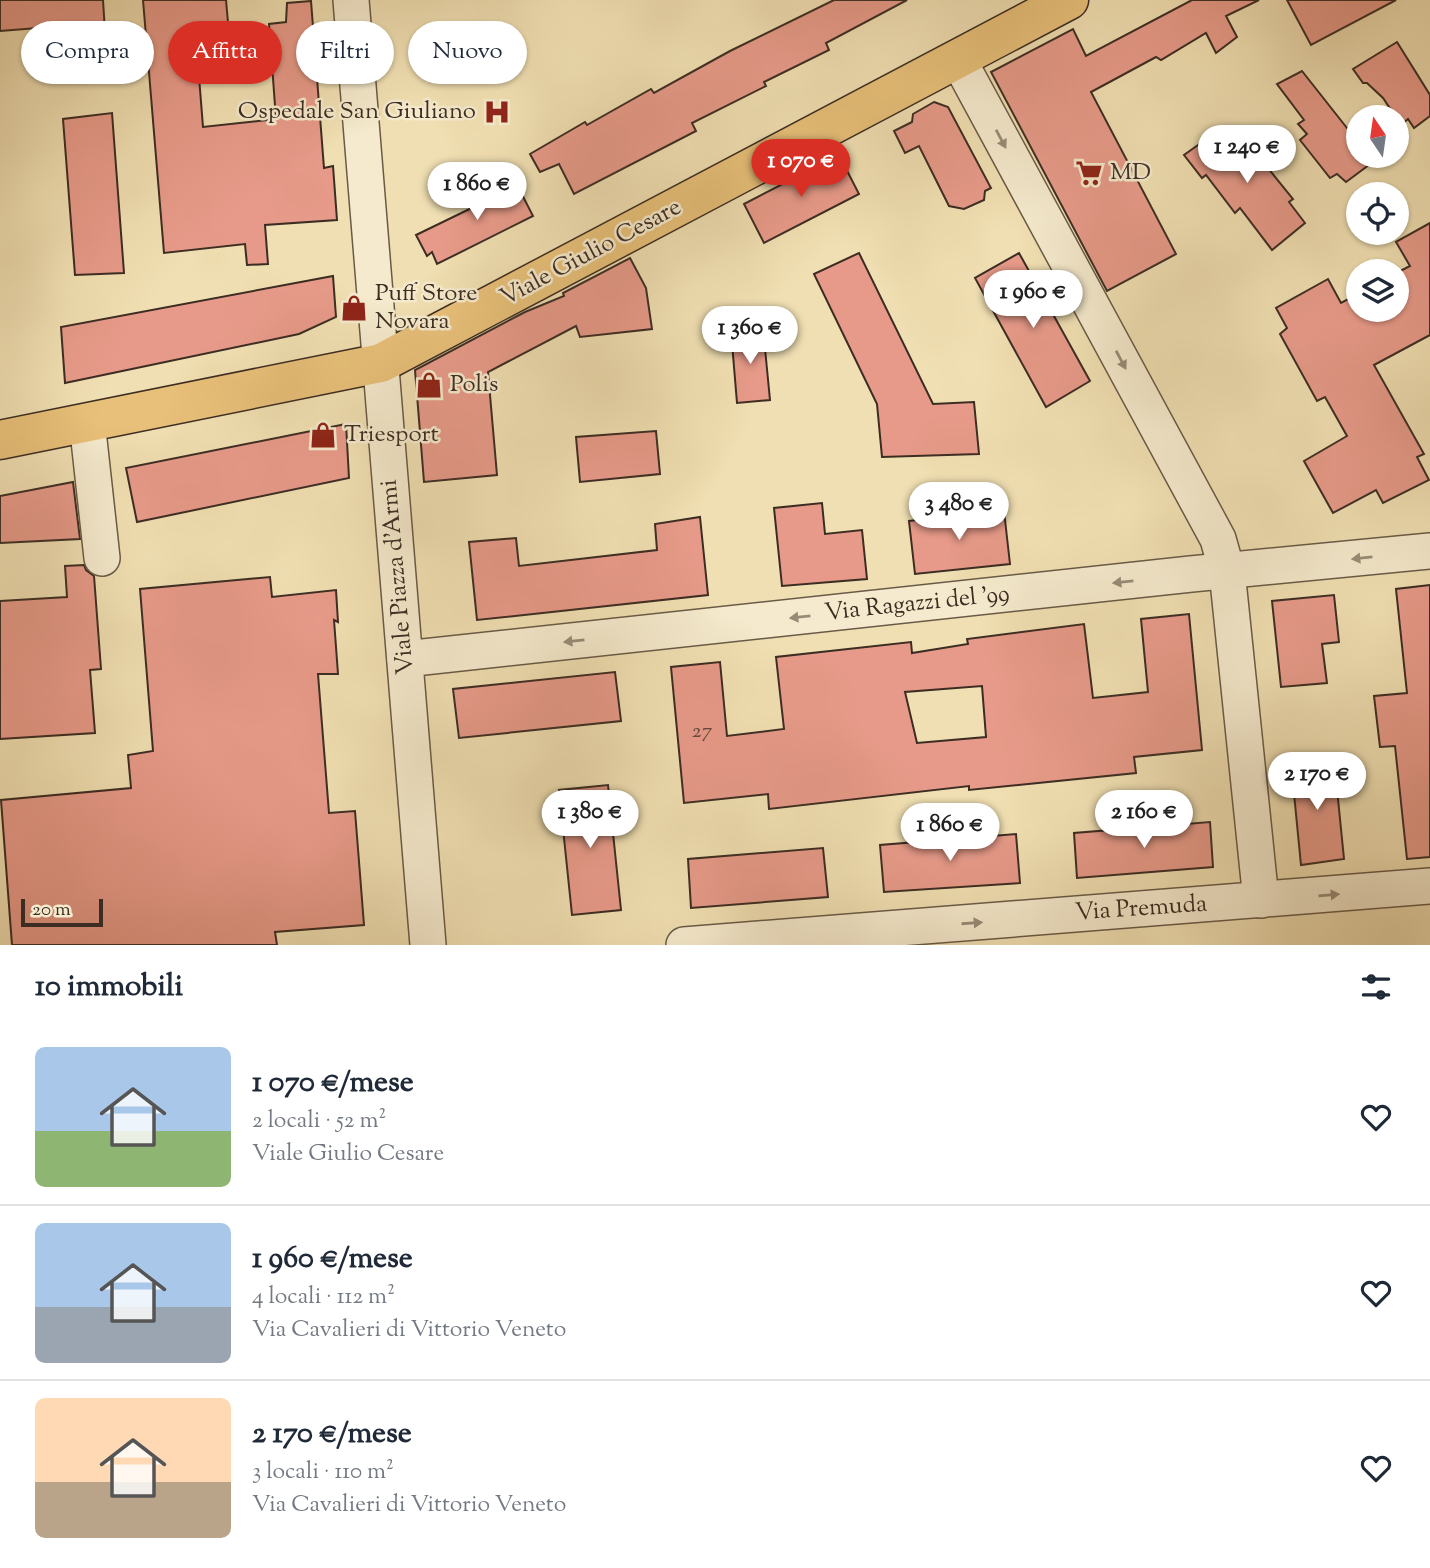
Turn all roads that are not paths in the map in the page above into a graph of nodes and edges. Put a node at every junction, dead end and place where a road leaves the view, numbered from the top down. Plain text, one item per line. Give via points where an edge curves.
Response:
1 (351, 0) edge
2 (1069, 0) edge
3 (958, 59) junction
4 (381, 363) junction
5 (88, 422) junction
6 (0, 440) edge
7 (1430, 551) edge
8 (102, 558) dead end
9 (1227, 571) junction
10 (405, 659) junction
11 (1430, 887) edge
12 (1261, 900) junction
13 (428, 945) edge
14 (684, 945) edge

1 - 4 street, Viale Piazza d'Armi
2 - 3 main road, Viale Giulio Cesare
3 - 4 main road, Viale Giulio Cesare
3 -> 9 street via 1218,539
4 - 5 main road, Viale Giulio Cesare
4 - 10 street, Viale Piazza d'Armi
5 - 6 main road, Viale Giulio Cesare
5 - 8 street
7 -> 9 street, Via Ragazzi del '99
9 -> 10 street, Via Ragazzi del '99
9 - 12 street
10 - 13 street, Viale Piazza d'Armi
12 -> 11 street, Via Premuda
14 -> 12 street, Via Premuda

